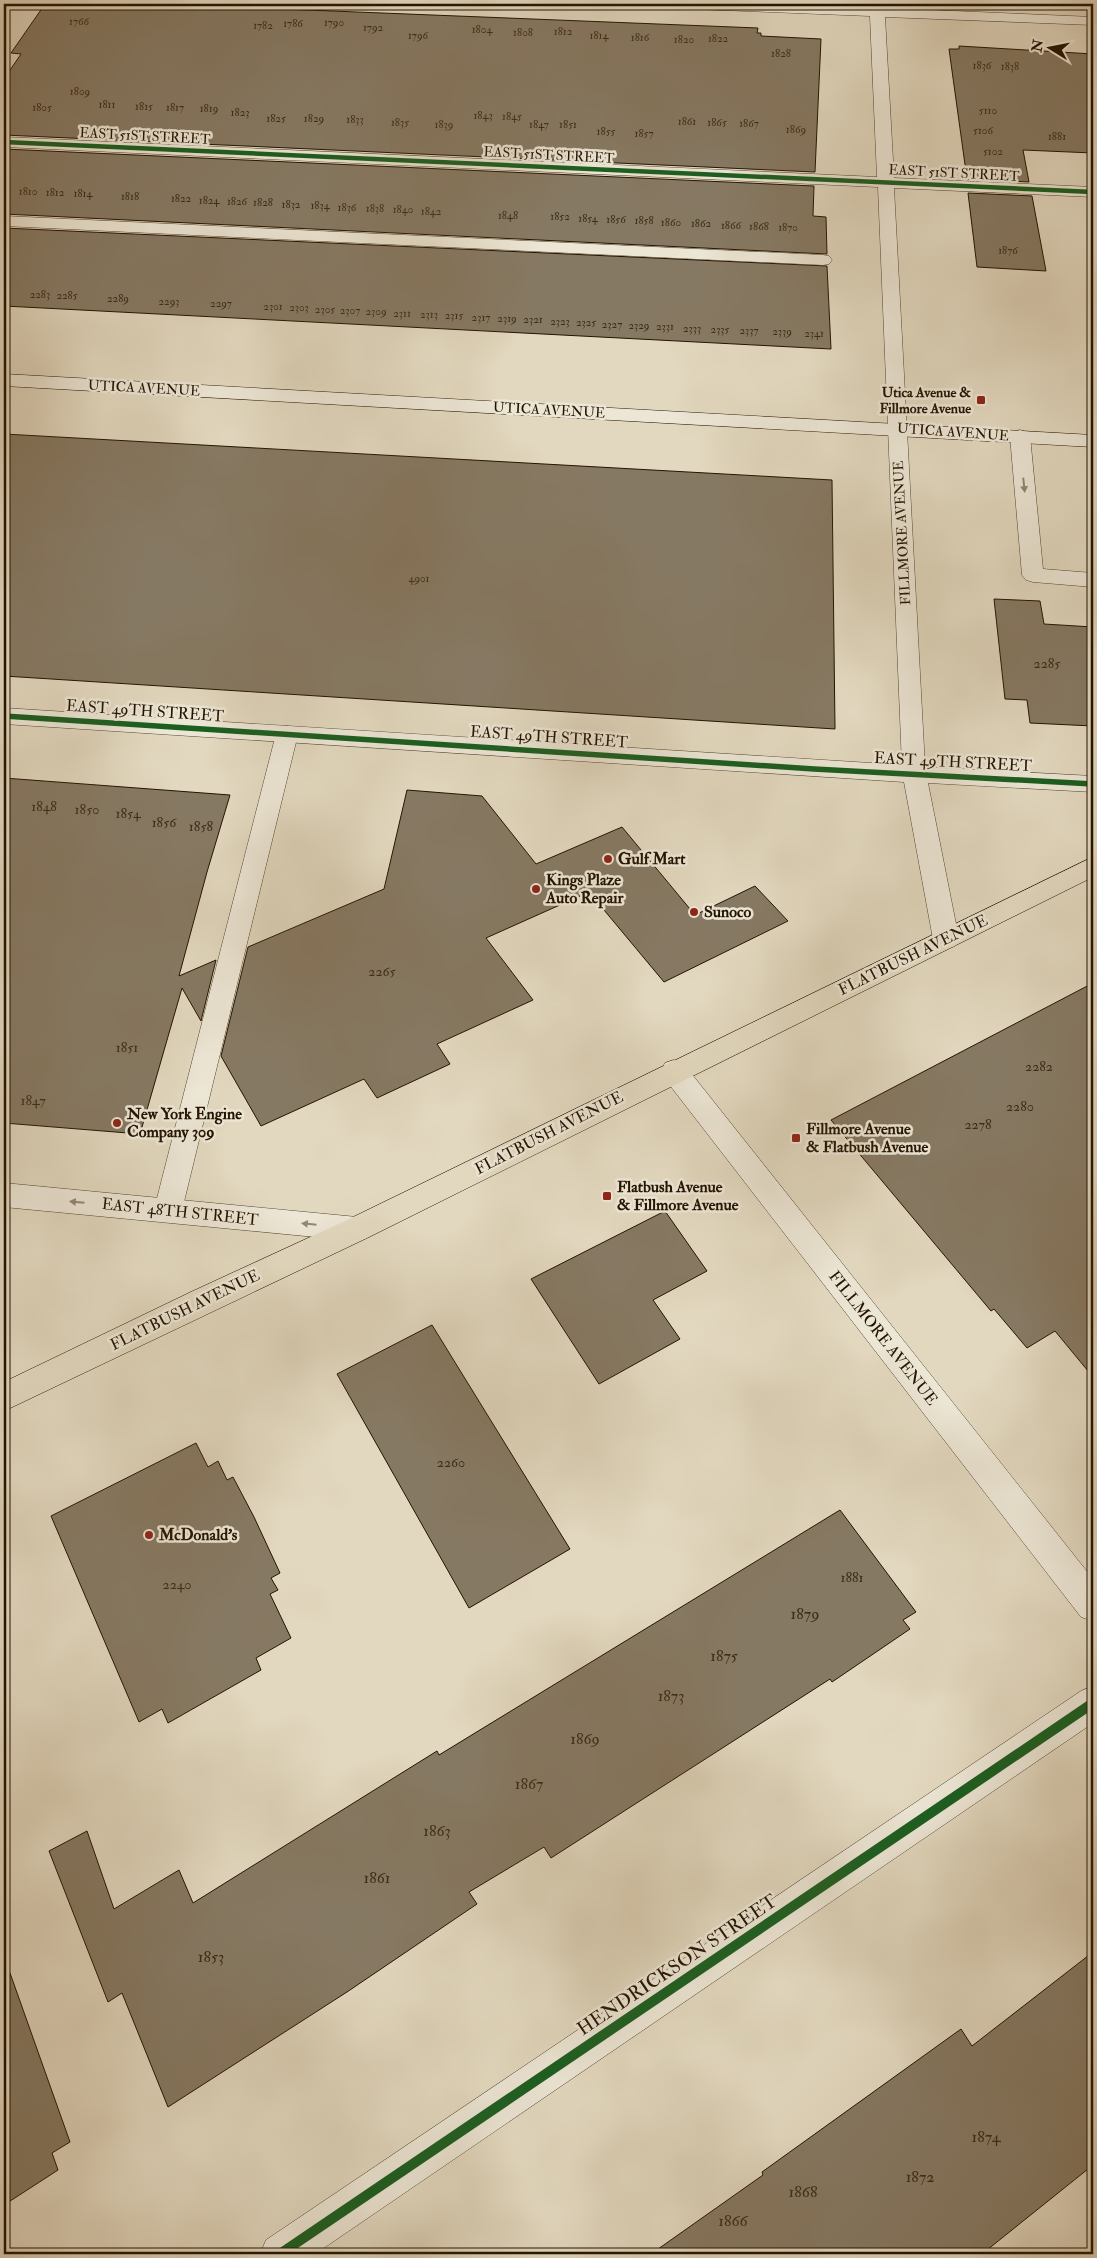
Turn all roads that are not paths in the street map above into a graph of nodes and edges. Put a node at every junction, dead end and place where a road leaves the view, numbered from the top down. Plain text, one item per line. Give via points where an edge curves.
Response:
1 (670, 4) edge
2 (878, 8) edge
3 (1093, 21) edge
4 (4, 142) edge
5 (886, 183) junction
6 (1093, 192) edge
7 (4, 221) edge
8 (822, 260) dead end
9 (4, 380) edge
10 (897, 429) junction
11 (1020, 436) junction
12 (1093, 441) edge
13 (1093, 580) edge
14 (4, 716) edge
15 (287, 734) junction
16 (914, 773) junction
17 (1093, 784) edge
18 (1093, 866) edge
19 (946, 939) junction
20 (674, 1071) junction
21 (4, 1195) edge
22 (168, 1210) junction
23 (357, 1229) junction
24 (4, 1398) edge
25 (1093, 1605) edge
26 (1093, 1703) edge
27 (280, 2254) edge

1 - 2 street
2 - 3 street
2 - 5 street, FILLMORE AVENUE
4 - 5 street, EAST 51ST STREET
5 - 6 street, EAST 51ST STREET
5 - 10 street, FILLMORE AVENUE
7 - 8 street
9 - 10 street, UTICA AVENUE
10 - 11 street, UTICA AVENUE
10 - 16 street, FILLMORE AVENUE
11 - 12 street, UTICA AVENUE
11 -> 13 street via 1033,575
14 - 15 street, EAST 49TH STREET
15 - 16 street, EAST 49TH STREET
15 - 22 street
16 - 17 street, EAST 49TH STREET
16 - 19 street, FILLMORE AVENUE
18 - 19 main road, FLATBUSH AVENUE
19 - 20 main road, FLATBUSH AVENUE
20 - 23 main road, FLATBUSH AVENUE
20 - 25 street, FILLMORE AVENUE
22 -> 21 street, EAST 48TH STREET
23 -> 22 street, EAST 48TH STREET
23 - 24 main road, FLATBUSH AVENUE
26 - 27 street, HENDRICKSON STREET

